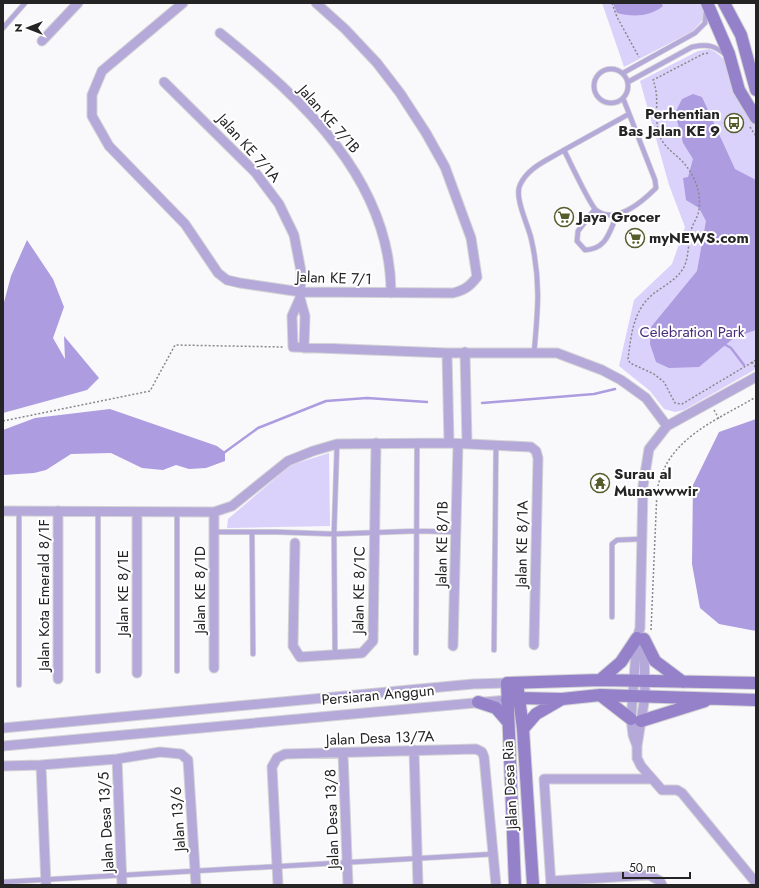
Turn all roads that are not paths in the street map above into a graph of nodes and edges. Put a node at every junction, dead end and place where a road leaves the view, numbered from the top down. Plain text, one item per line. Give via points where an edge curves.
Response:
1 (25, 3) edge
2 (78, 3) edge
3 (183, 3) edge
4 (316, 3) edge
5 (706, 3) edge
6 (724, 3) edge
7 (3, 28) edge
8 (220, 34) dead end
9 (42, 41) dead end
10 (730, 59) junction
11 (623, 73) junction
12 (164, 82) dead end
13 (628, 82) junction
14 (756, 90) edge
15 (623, 98) junction
16 (629, 114) junction
17 (752, 120) edge
18 (564, 150) junction
19 (595, 209) junction
20 (617, 215) junction
21 (391, 293) junction
22 (300, 295) junction
23 (304, 348) junction
24 (465, 352) junction
25 (447, 353) junction
26 (534, 353) junction
27 (756, 377) edge
28 (666, 426) junction
29 (376, 443) junction
30 (417, 443) junction
31 (458, 443) junction
32 (338, 444) junction
33 (496, 446) junction
34 (3, 511) edge
35 (19, 511) junction
36 (58, 512) junction
37 (98, 512) junction
38 (137, 512) junction
39 (178, 512) junction
40 (214, 512) junction
41 (417, 531) junction
42 (213, 532) junction
43 (252, 532) junction
44 (375, 532) junction
45 (456, 532) junction
46 (334, 534) junction
47 (642, 540) junction
48 (295, 544) dead end
49 (612, 617) dead end
50 (643, 634) junction
51 (534, 645) dead end
52 (453, 646) dead end
53 (494, 650) dead end
54 (416, 653) dead end
55 (254, 654) dead end
56 (335, 654) junction
57 (214, 668) dead end
58 (98, 671) dead end
59 (177, 672) dead end
60 (137, 673) dead end
61 (58, 679) dead end
62 (600, 680) junction
63 (640, 681) junction
64 (683, 682) junction
65 (512, 683) junction
66 (756, 683) edge
67 (19, 685) dead end
68 (600, 695) junction
69 (639, 696) junction
70 (519, 698) junction
71 (714, 698) junction
72 (562, 699) junction
73 (507, 700) junction
74 (756, 700) edge
75 (478, 702) junction
76 (636, 720) junction
77 (508, 722) junction
78 (3, 728) edge
79 (523, 729) junction
80 (3, 746) edge
81 (414, 750) junction
82 (343, 753) junction
83 (117, 758) junction
84 (41, 765) junction
85 (3, 766) edge
86 (651, 779) junction
87 (494, 854) junction
88 (417, 858) junction
89 (347, 862) junction
90 (276, 865) junction
91 (195, 871) junction
92 (122, 875) junction
93 (3, 882) edge
94 (46, 882) edge
95 (551, 883) edge
96 (756, 883) edge
97 (122, 885) edge
98 (196, 885) edge
99 (278, 885) edge
100 (348, 885) edge
101 (418, 885) edge
102 (496, 885) edge
103 (515, 885) edge
104 (533, 885) edge
105 (662, 885) edge

1 - 7 lane
2 - 9 street
3 - 22 street, Jalan KE 7/1 via 102,71 92,95 92,116 109,146 185,224 218,273 227,280
4 - 21 street, Jalan KE 7/1 via 377,63 405,100 445,167 471,238 477,277 463,290 453,293
5 - 10 main road
5 - 11 lane via 705,23 695,33
6 - 14 main road via 741,35
8 - 21 street, Jalan KE 7/1B via 250,57 305,108 334,141 358,175 387,248
10 - 13 lane via 716,46 692,47
10 - 17 main road via 739,90
11 - 13 lane
11 - 15 lane via 612,68 607,69 598,75 594,86 598,96 607,102
12 - 22 street, Jalan KE 7/1A via 255,172 279,204 294,235 301,271
13 - 15 lane
15 - 16 lane
16 - 18 lane
16 - 20 lane via 656,188 646,198
18 - 19 lane
18 - 26 lane via 528,172 519,187 520,202 537,268 539,304
19 - 20 lane via 606,215
19 - 20 lane via 578,231 577,241 585,250 596,249 605,242
21 - 22 street, Jalan KE 7/1
22 - 23 street via 305,316
22 - 23 street via 292,316 293,347
23 - 25 street
24 - 25 street
24 - 26 street
24 - 31 street via 466,415
25 - 31 street via 449,416
26 - 28 street via 557,353 621,380 646,398
27 - 28 street
28 - 47 street via 649,450 643,486
29 - 30 street
29 - 32 street
29 - 44 street, Jalan KE 8/1C
30 - 31 street
30 - 41 lane
31 - 33 street
31 - 45 street, Jalan KE 8/1B
32 - 40 street via 288,461 232,506
32 - 46 lane
33 - 51 street, Jalan KE 8/1A via 531,447 536,451 538,458
33 - 53 lane
34 - 35 street
35 - 36 street
35 - 67 lane
36 - 37 street
36 - 61 street, Jalan Kota Emerald 8/1F
37 - 38 street
37 - 58 lane
38 - 39 street
38 - 60 street, Jalan KE 8/1E
39 - 40 street
39 - 59 lane
40 - 42 street, Jalan KE 8/1D
41 - 44 lane
41 - 45 lane
41 - 54 lane
42 - 43 lane
42 - 57 street, Jalan KE 8/1D
43 - 46 lane
43 - 55 lane
44 - 46 lane
44 - 56 street, Jalan KE 8/1C via 373,641 362,653
45 - 52 street, Jalan KE 8/1B
46 - 56 lane
47 - 49 lane via 617,540 612,544
47 - 50 street
48 - 56 street, Jalan KE 8/1C via 294,646 300,657
50 - 62 main road via 621,662
50 - 63 street
50 - 64 main road via 655,661
62 - 63 main road, Persiaran Anggun
62 - 65 main road, Persiaran Anggun
63 - 64 main road, Persiaran Anggun
63 - 69 street
64 - 66 main road, Persiaran Anggun
65 - 70 main road, Jalan Desa Ria
65 - 73 main road, Jalan Desa Ria
65 - 78 street, Persiaran Anggun via 473,684
68 - 69 main road, Persiaran Anggun
68 - 72 main road, Persiaran Anggun
68 - 76 main road
69 - 71 main road, Persiaran Anggun
69 - 76 street
70 - 72 main road, Persiaran Anggun
70 - 73 main road, Persiaran Anggun
70 - 79 main road, Jalan Desa Ria
71 - 74 main road, Persiaran Anggun
71 - 76 main road
72 - 79 main road via 536,714
73 - 75 street, Persiaran Anggun
73 - 77 main road, Jalan Desa Ria
75 - 77 main road via 496,708
75 - 80 street, Persiaran Anggun
76 - 86 street via 633,735 637,746 637,758
77 - 103 main road, Jalan Desa Ria
79 - 104 main road, Jalan Desa Ria
81 - 82 street, Jalan Desa 13/7A
81 - 87 street, Jalan Desa 13/7A via 476,749 482,752
81 - 88 street
82 - 89 street, Jalan Desa 13/8
82 - 90 street, Jalan Desa 13/7A via 285,754 276,758 272,767
83 - 84 street
83 - 91 street, Jalan 13/6 via 160,752 182,754 188,760
83 - 92 street, Jalan Desa 13/5
84 - 85 street
84 - 94 street
86 - 95 street via 544,779
86 - 96 street via 662,790 677,790 682,793
87 - 88 lane
87 - 102 street
88 - 89 lane
88 - 101 street
89 - 90 lane
89 - 100 street, Jalan Desa 13/8
90 - 91 lane
90 - 99 street
91 - 92 lane
91 - 98 street, Jalan 13/6
92 - 94 lane
92 - 97 street, Jalan Desa 13/5
93 - 94 lane
95 - 105 street via 649,875

